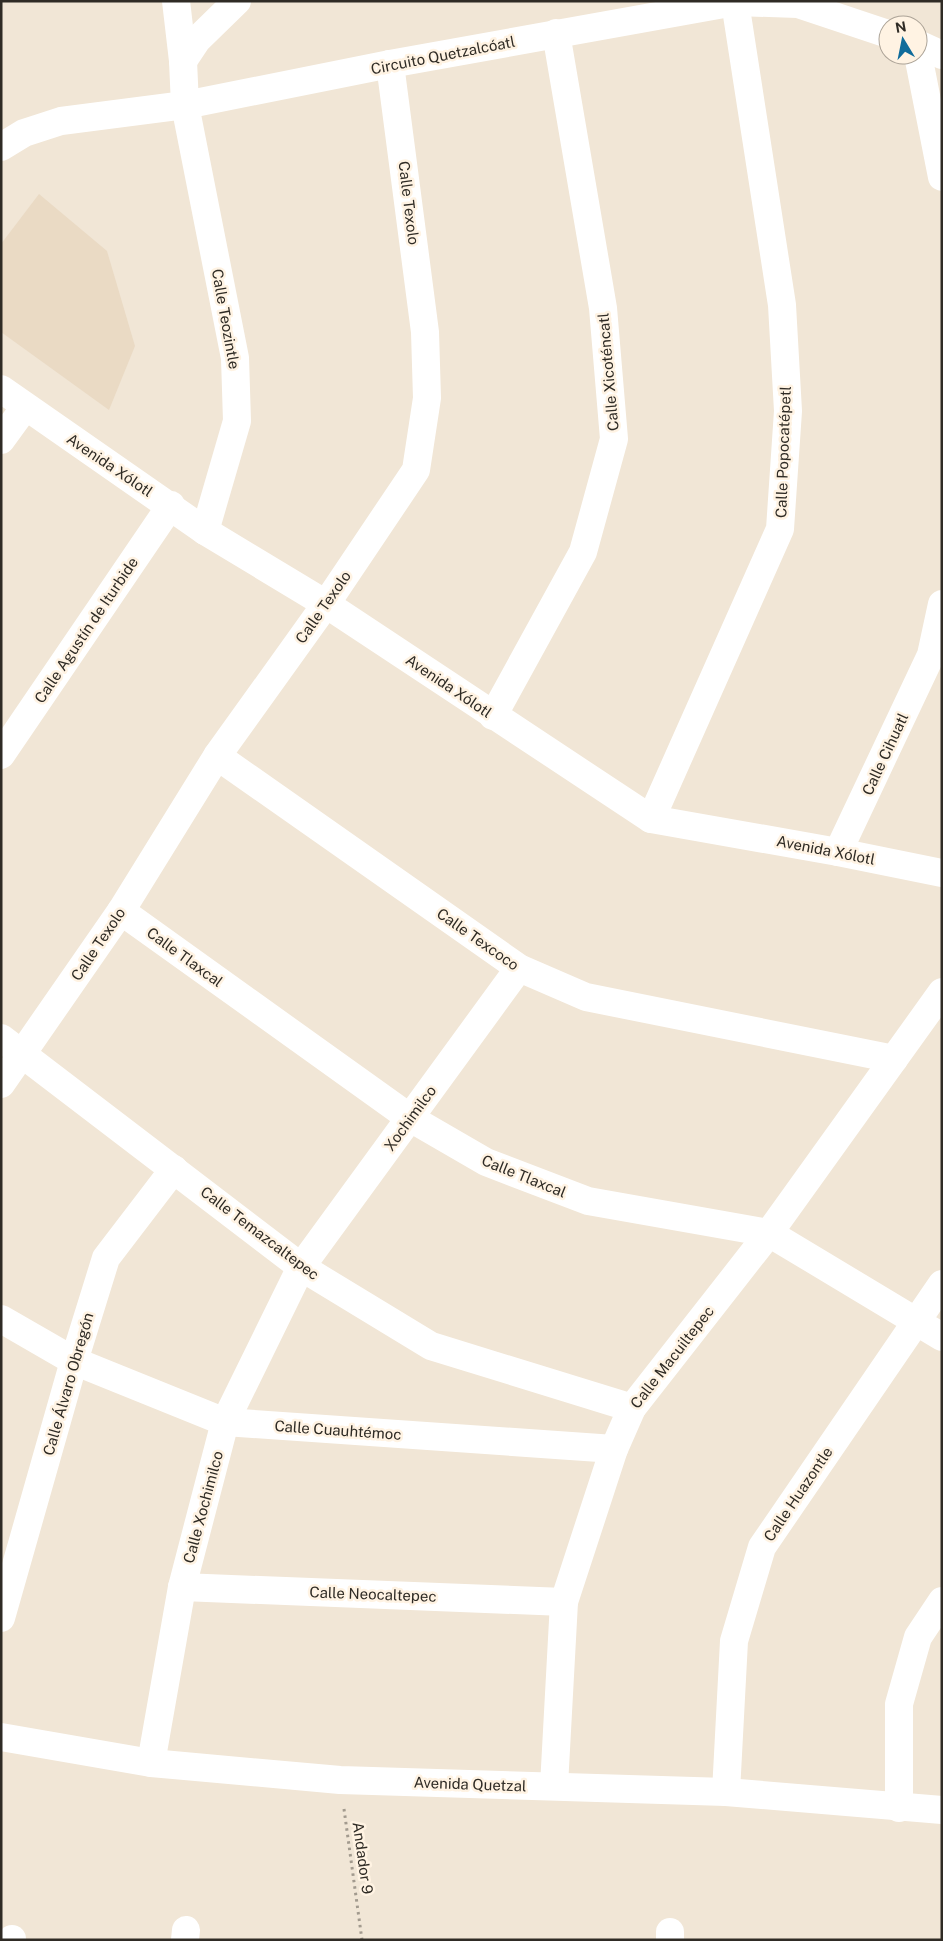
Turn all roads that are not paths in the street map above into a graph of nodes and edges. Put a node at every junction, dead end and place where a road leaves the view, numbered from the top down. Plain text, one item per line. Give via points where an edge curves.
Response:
1 (176, 1) edge
2 (237, 1) edge
3 (735, 2) edge
4 (878, 31) edge
5 (556, 34) junction
6 (928, 49) edge
7 (942, 55) edge
8 (183, 61) junction
9 (390, 64) junction
10 (920, 65) edge
11 (185, 105) junction
12 (1, 147) edge
13 (942, 177) edge
14 (1, 389) edge
15 (25, 407) junction
16 (1, 440) edge
17 (171, 505) junction
18 (205, 530) junction
19 (326, 604) junction
20 (942, 604) edge
21 (936, 649) edge
22 (493, 716) junction
23 (1, 755) edge
24 (217, 756) junction
25 (651, 819) junction
26 (838, 852) junction
27 (942, 873) edge
28 (121, 911) junction
29 (519, 968) junction
30 (942, 992) edge
31 (1, 1038) edge
32 (22, 1054) junction
33 (894, 1058) junction
34 (1, 1084) edge
35 (410, 1118) junction
36 (174, 1169) junction
37 (769, 1232) junction
38 (301, 1267) junction
39 (942, 1284) edge
40 (1, 1319) edge
41 (916, 1320) junction
42 (942, 1337) edge
43 (74, 1361) junction
44 (632, 1408) junction
45 (225, 1422) junction
46 (614, 1449) junction
47 (182, 1587) junction
48 (942, 1601) edge
49 (564, 1602) junction
50 (1, 1618) edge
51 (1, 1738) edge
52 (151, 1763) junction
53 (554, 1786) junction
54 (726, 1792) junction
55 (899, 1808) junction
56 (942, 1810) edge

1 - 8 street, Calle Teozintle
2 - 8 street via 197,40
3 - 4 street, Circuito Quetzalcóatl via 798,4
3 - 5 street, Circuito Quetzalcóatl
3 - 25 street, Calle Popocatépetl via 782,305 788,411 780,529
5 - 9 street, Circuito Quetzalcóatl
5 - 22 street, Calle Xicoténcatl via 603,308 614,439 584,552
6 - 7 street
8 - 11 street, Calle Teozintle
9 - 11 street, Circuito Quetzalcóatl
9 - 19 street, Calle Texolo via 425,332 427,398 416,470
10 - 13 street
11 - 12 street, Circuito Quetzalcóatl via 62,121 24,133
11 - 18 street, Calle Teozintle via 235,358 237,422
14 - 15 street, Avenida Xólotl
15 - 16 street
15 - 17 street, Avenida Xólotl
17 - 18 street, Avenida Xólotl
17 - 23 street, Calle Agustín de Iturbide
18 - 19 street, Avenida Xólotl
19 - 22 street, Avenida Xólotl
19 - 24 street, Calle Texolo
20 - 21 street, Calle Cihuatl
21 - 26 street, Calle Cihuatl
22 - 25 street, Avenida Xólotl
24 - 28 street, Calle Texolo
24 - 29 street, Calle Texcoco
25 - 26 street, Avenida Xólotl
26 - 27 street, Avenida Xólotl
28 - 32 street, Calle Texolo
28 - 35 street, Calle Tlaxcal
29 - 33 street, Calle Texcoco via 586,997
29 - 35 street, Xochimilco
30 - 33 street, Calle Macuiltepec
31 - 32 street, Calle Temazcaltepec
32 - 34 street, Calle Texolo
32 - 36 street, Calle Temazcaltepec
33 - 37 street, Calle Macuiltepec
35 - 37 street, Calle Tlaxcal via 486,1162 588,1201
35 - 38 street, Xochimilco
36 - 38 street, Calle Temazcaltepec
36 - 43 street, Calle Álvaro Obregón via 106,1258
37 - 41 street, Calle Tlaxcal
37 - 44 street, Calle Macuiltepec
38 - 44 street, Calle Temazcaltepec via 431,1346
38 - 45 street, Calle Xochimilco
39 - 41 street, Calle Huazontle
40 - 43 street, Calle Cuauhtémoc
41 - 42 street, Calle Tlaxcal
41 - 54 street, Calle Huazontle via 762,1547 734,1641
43 - 45 street, Calle Cuauhtémoc
43 - 50 street, Calle Álvaro Obregón
44 - 46 street, Calle Macuiltepec
45 - 46 street, Calle Cuauhtémoc
45 - 47 street, Calle Xochimilco
46 - 49 street, Calle Macuiltepec
47 - 49 street, Calle Neocaltepec
47 - 52 street, Calle Xochimilco
48 - 55 street via 918,1636 899,1704
49 - 53 street, Calle Macuiltepec
51 - 52 street, Avenida Quetzal
52 - 53 street, Avenida Quetzal via 340,1780
53 - 54 street, Avenida Quetzal
54 - 55 street, Avenida Quetzal
55 - 56 street, Avenida Quetzal

